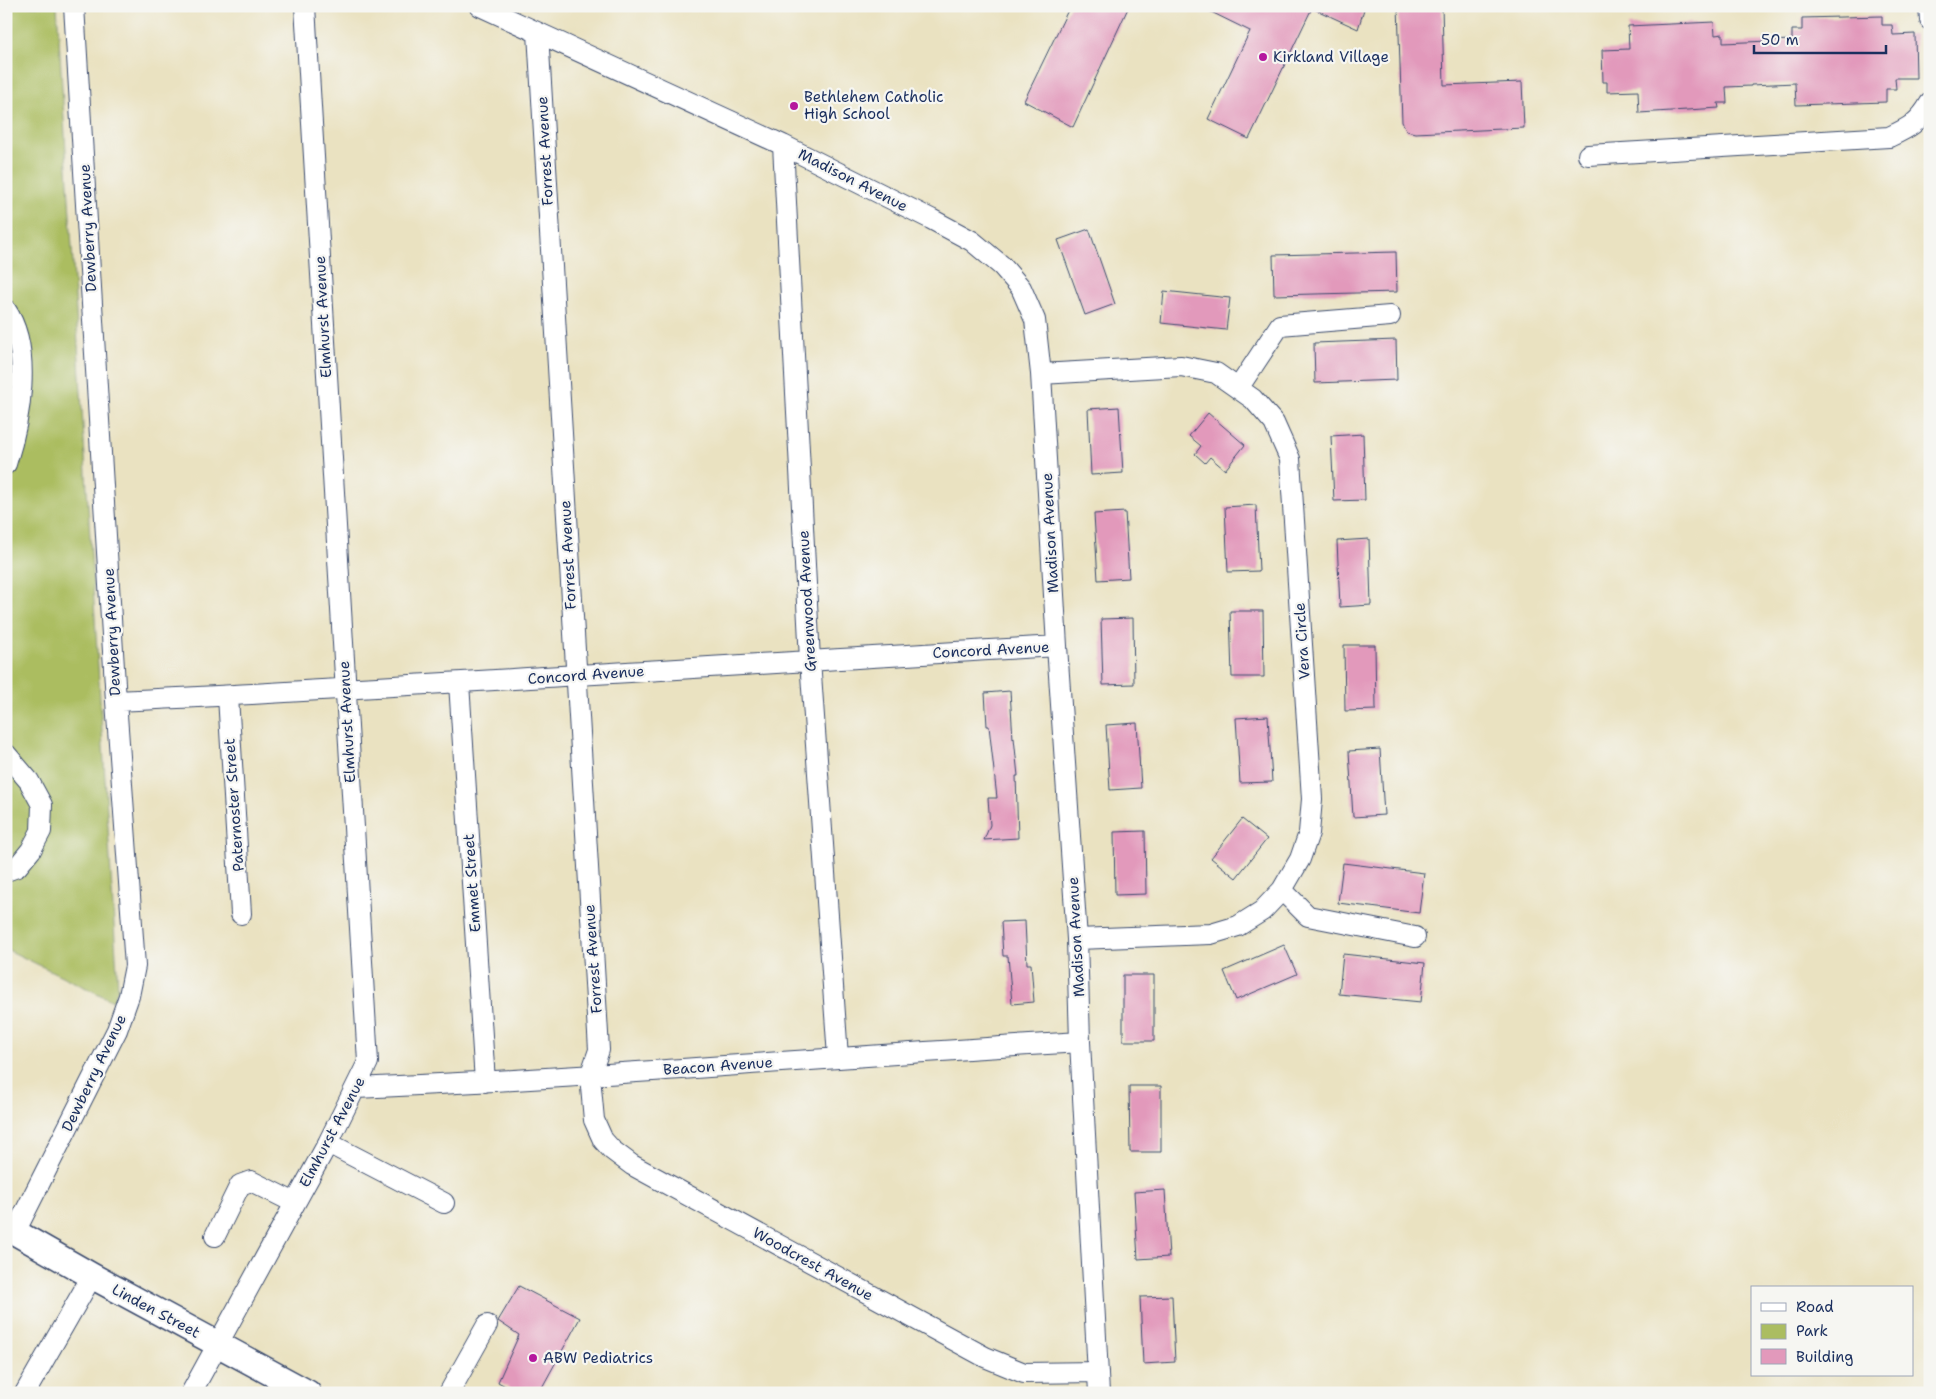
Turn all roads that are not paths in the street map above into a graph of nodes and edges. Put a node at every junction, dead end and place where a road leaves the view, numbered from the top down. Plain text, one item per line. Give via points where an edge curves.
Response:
1 (74, 6) edge
2 (305, 6) edge
3 (480, 6) edge
4 (1929, 6) edge
5 (1930, 20) edge
6 (538, 33) junction
7 (1930, 103) edge
8 (783, 145) junction
9 (1588, 155) dead end
10 (6, 310) edge
11 (1390, 316) dead end
12 (1041, 374) junction
13 (1239, 387) junction
14 (6, 464) edge
15 (1056, 646) junction
16 (810, 660) junction
17 (575, 675) junction
18 (459, 683) junction
19 (345, 688) junction
20 (228, 696) junction
21 (116, 701) junction
22 (6, 754) edge
23 (6, 871) edge
24 (1282, 890) junction
25 (241, 914) dead end
26 (1415, 937) dead end
27 (1077, 939) junction
28 (1080, 1042) junction
29 (838, 1057) junction
30 (590, 1076) junction
31 (485, 1082) junction
32 (356, 1088) junction
33 (328, 1143) junction
34 (295, 1203) junction
35 (444, 1203) dead end
36 (11, 1229) edge
37 (215, 1236) dead end
38 (92, 1276) junction
39 (487, 1325) dead end
40 (218, 1344) junction
41 (1098, 1372) junction
42 (451, 1392) edge
43 (25, 1393) edge
44 (191, 1393) edge
45 (308, 1393) edge
46 (1099, 1393) edge

1 - 21 street, Dewberry Avenue
2 - 19 street, Elmhurst Avenue
3 - 6 street, Madison Avenue
4 - 5 street
6 - 8 street, Madison Avenue
6 - 17 street, Forrest Avenue
7 - 9 street via 1912,126 1889,137
8 - 12 street, Madison Avenue via 972,241 1002,266 1021,288 1035,320
8 - 16 street, Greenwood Avenue
10 - 14 street via 14,322 21,349 19,413
11 - 13 street via 1280,325
12 - 13 street, Vera Circle via 1181,366 1216,373
12 - 15 street, Madison Avenue
13 - 24 street, Vera Circle via 1274,423 1290,459 1312,799 1310,833
15 - 16 street, Concord Avenue
15 - 27 street, Madison Avenue
16 - 17 street, Concord Avenue
16 - 29 street, Greenwood Avenue
17 - 18 street, Concord Avenue
17 - 30 street, Forrest Avenue via 599,1050
18 - 19 street, Concord Avenue
18 - 31 street, Emmet Street
19 - 20 street, Concord Avenue
19 - 32 street, Elmhurst Avenue via 368,1062
20 - 21 street, Concord Avenue
20 - 25 street, Paternoster Street
21 - 36 street, Dewberry Avenue via 135,966 117,1030
22 - 23 street via 29,781 42,805 41,831 34,844 17,866
24 - 26 street via 1308,916
24 - 27 street, Vera Circle via 1262,910 1238,926 1211,934
27 - 28 street, Madison Avenue
28 - 29 street, Beacon Avenue
28 - 41 street, Madison Avenue
29 - 30 street, Beacon Avenue
30 - 31 street, Beacon Avenue
30 - 41 street, Woodcrest Avenue via 594,1120 603,1140 632,1165 986,1357 1024,1373
31 - 32 street, Beacon Avenue
32 - 33 street, Elmhurst Avenue
33 - 34 street, Elmhurst Avenue
33 - 35 street
34 - 37 street via 251,1181 240,1185
34 - 40 street, Elmhurst Avenue
36 - 38 main road, Linden Street
38 - 40 main road, Linden Street
38 - 43 street
39 - 42 street
40 - 44 street, Elmhurst Avenue
40 - 45 main road, Linden Street
41 - 46 street, Madison Avenue

